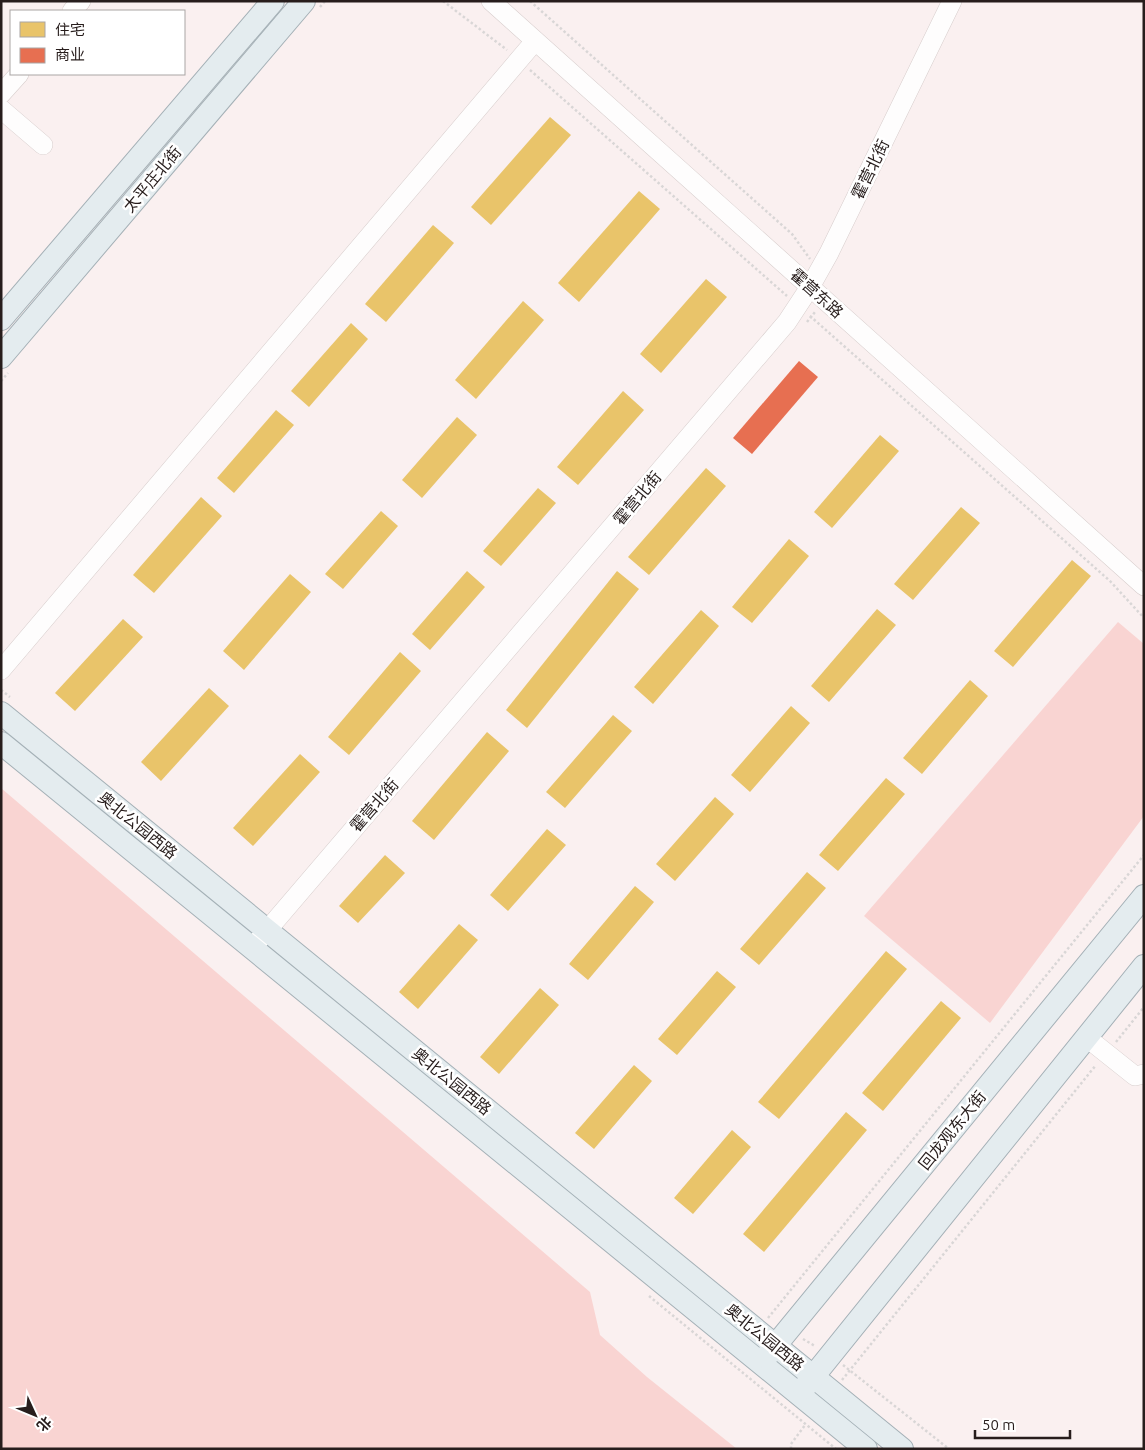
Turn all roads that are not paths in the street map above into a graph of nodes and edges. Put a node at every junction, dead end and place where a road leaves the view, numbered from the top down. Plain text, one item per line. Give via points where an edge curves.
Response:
1 (273, 1) edge
2 (304, 1) edge
3 (491, 1) edge
4 (952, 1) edge
5 (536, 41) junction
6 (18, 75) edge
7 (1, 94) edge
8 (1, 108) edge
9 (43, 145) dead end
10 (810, 287) junction
11 (1, 319) edge
12 (1, 357) edge
13 (1144, 586) edge
14 (1, 670) edge
15 (1, 713) edge
16 (1, 743) edge
17 (1144, 896) edge
18 (267, 930) junction
19 (252, 948) junction
20 (1144, 966) edge
21 (1086, 1037) junction
22 (1144, 1074) edge
23 (782, 1338) junction
24 (761, 1363) junction
25 (813, 1376) junction
26 (799, 1394) junction
27 (866, 1449) edge
28 (902, 1449) edge

1 - 11 main road, 太平庄北街
2 - 12 main road, 太平庄北街
3 - 5 street, 霍营东路
4 - 10 street, 霍营北街
5 - 10 street, 霍营东路
5 - 14 street
6 - 7 street
8 - 9 street
10 - 13 street, 霍营东路
10 - 18 street, 霍营北街 via 776,336
15 - 18 main road, 奥北公园西路
16 - 19 main road, 奥北公园西路
17 - 23 main road, 回龙观东大街
18 - 19 street, 霍营北街
18 - 23 main road, 奥北公园西路
19 - 24 main road, 奥北公园西路
20 - 21 main road
21 - 22 street via 1135,1076
21 - 25 main road
23 - 24 main road, 回龙观东大街
23 - 25 main road, 奥北公园西路
24 - 26 main road, 奥北公园西路
25 - 26 main road
25 - 28 main road, 奥北公园西路
26 - 27 main road, 奥北公园西路

